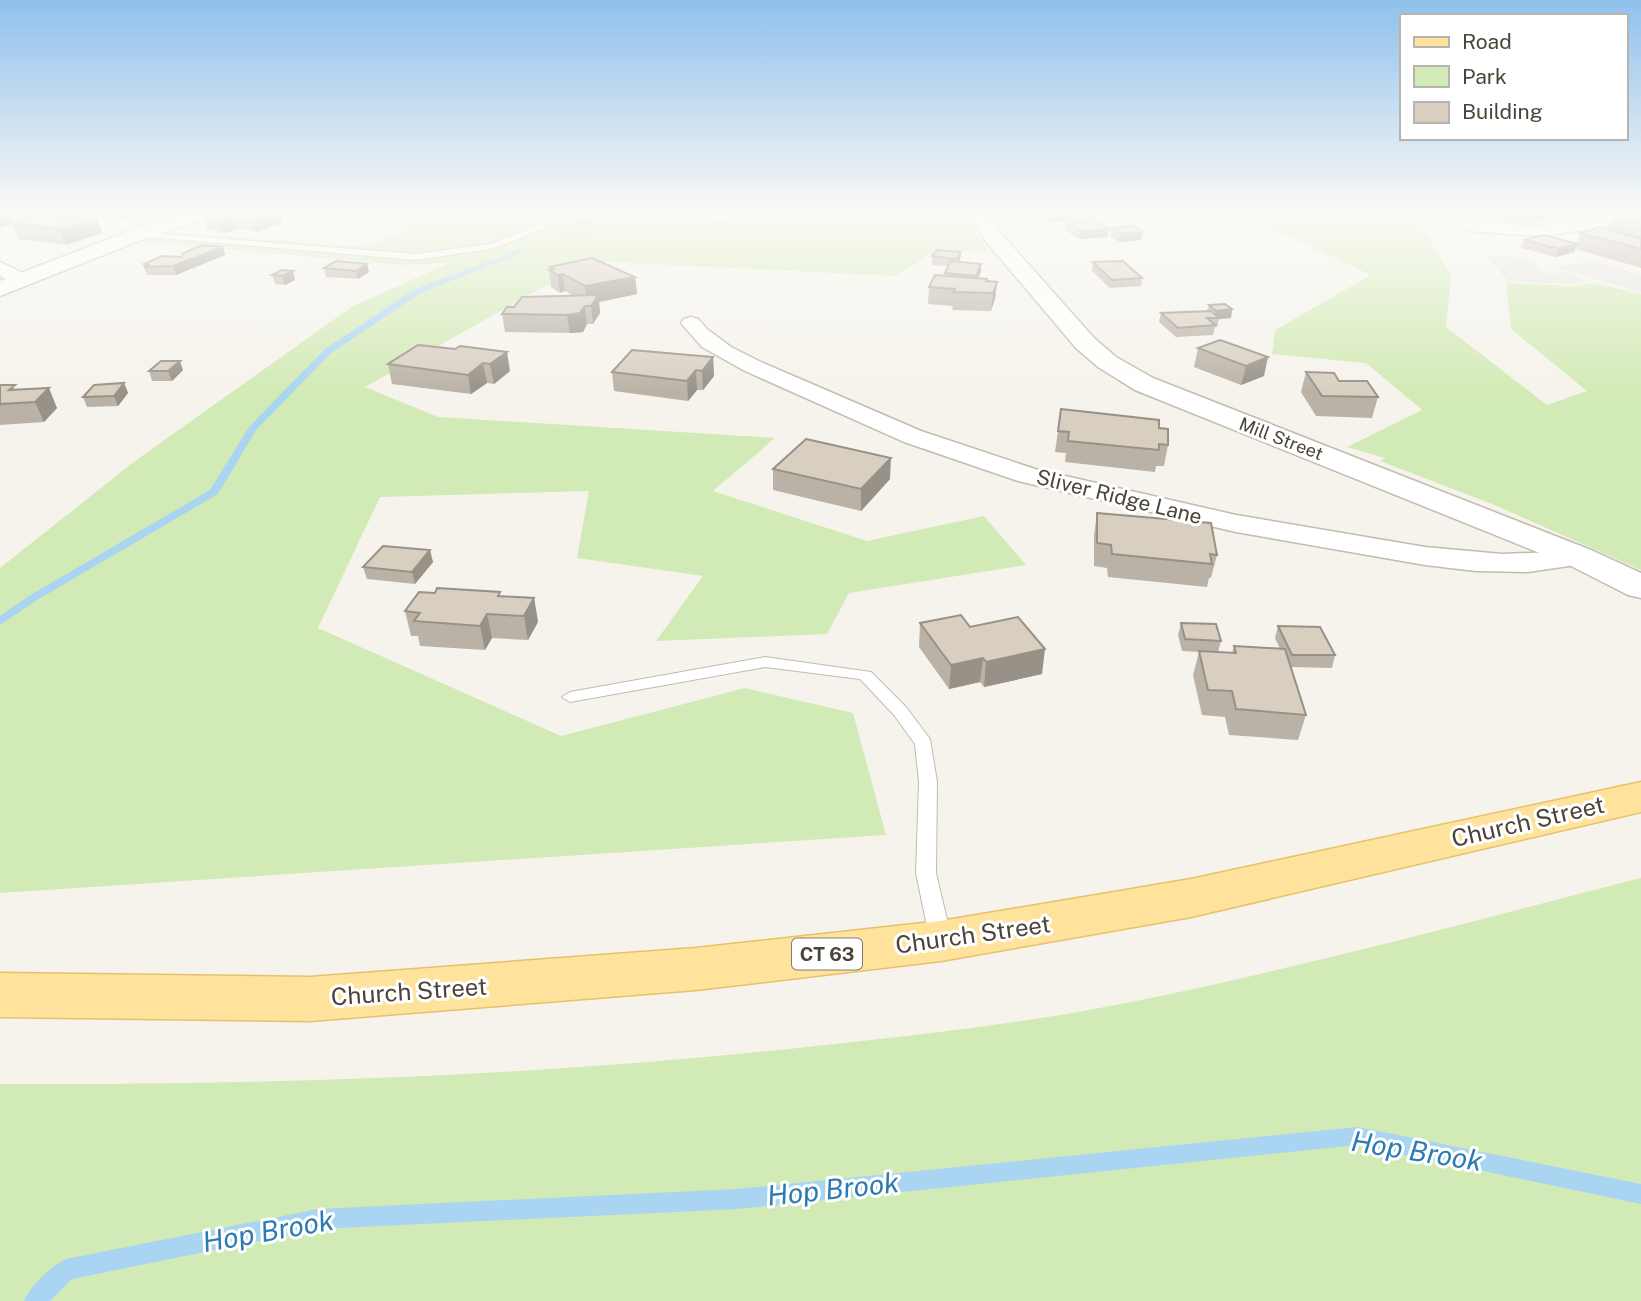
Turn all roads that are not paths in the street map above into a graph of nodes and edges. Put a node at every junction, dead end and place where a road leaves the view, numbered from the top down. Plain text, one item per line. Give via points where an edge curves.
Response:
1 (9, 273) edge
2 (41, 273) edge
3 (1024, 273) edge
4 (22, 280) junction
5 (0, 289) edge
6 (691, 323) dead end
7 (1579, 557) junction
8 (1641, 587) edge
9 (570, 697) dead end
10 (1641, 797) edge
11 (941, 941) junction
12 (0, 995) edge

1 - 4 street
2 - 4 street
3 - 7 street, Mill Street via 1086,343 1144,384
4 - 5 street
6 - 7 street, Sliver Ridge Lane via 705,339 751,365 857,414 986,463 1206,519 1349,544 1518,564
7 - 8 street, Mill Street
9 - 11 lane via 765,662 865,675 924,743 926,873
10 - 11 main road, Church Street / CT 63 via 1191,898
11 - 12 main road, Church Street / CT 63 via 696,969 310,999

